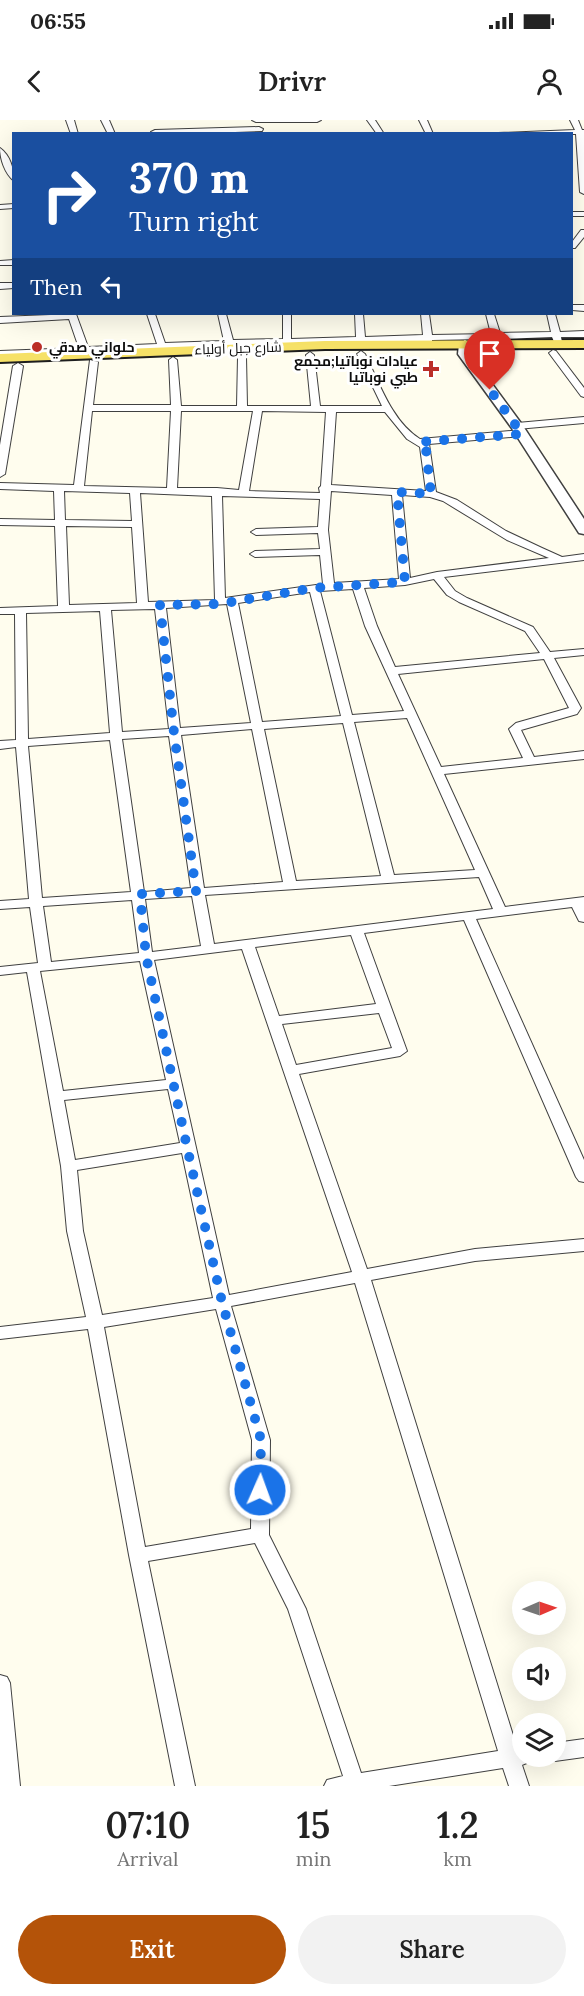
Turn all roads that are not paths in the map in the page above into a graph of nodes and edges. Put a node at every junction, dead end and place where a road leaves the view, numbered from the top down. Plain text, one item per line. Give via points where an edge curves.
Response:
1 (256, 120) edge
2 (574, 120) edge
3 (317, 122) edge
4 (154, 131) edge
5 (262, 131) edge
6 (581, 132) edge
7 (2, 146) edge
8 (583, 150) edge
9 (583, 177) edge
10 (11, 181) edge
11 (584, 192) edge
12 (584, 232) edge
13 (578, 243) edge
14 (73, 315) edge
15 (151, 315) edge
16 (222, 315) edge
17 (287, 315) edge
18 (359, 315) edge
19 (425, 315) edge
20 (490, 315) edge
21 (551, 315) edge
22 (0, 320) edge
23 (584, 334) edge
24 (496, 340) junction
25 (428, 341) junction
26 (287, 344) junction
27 (556, 344) junction
28 (584, 344) edge
29 (361, 346) junction
30 (464, 349) junction
31 (234, 350) junction
32 (166, 352) junction
33 (0, 354) edge
34 (584, 354) edge
35 (88, 355) junction
36 (310, 355) junction
37 (0, 358) edge
38 (18, 366) junction
39 (0, 367) edge
40 (584, 394) edge
41 (88, 408) junction
42 (176, 408) junction
43 (388, 409) junction
44 (243, 410) junction
45 (258, 410) junction
46 (316, 410) junction
47 (331, 410) junction
48 (584, 420) edge
49 (519, 430) junction
50 (420, 442) junction
51 (0, 474) edge
52 (0, 486) edge
53 (59, 487) junction
54 (79, 487) junction
55 (135, 489) junction
56 (172, 489) junction
57 (217, 491) junction
58 (244, 492) junction
59 (324, 492) junction
60 (397, 492) junction
61 (431, 494) junction
62 (580, 517) edge
63 (0, 522) edge
64 (60, 522) junction
65 (137, 524) junction
66 (323, 530) junction
67 (584, 530) edge
68 (256, 532) dead end
69 (324, 552) junction
70 (255, 554) dead end
71 (584, 557) edge
72 (564, 559) junction
73 (437, 575) junction
74 (405, 582) junction
75 (358, 586) junction
76 (314, 588) junction
77 (329, 588) junction
78 (227, 602) junction
79 (143, 605) junction
80 (160, 605) junction
81 (105, 606) junction
82 (64, 608) junction
83 (0, 610) edge
84 (20, 610) junction
85 (584, 652) edge
86 (547, 655) junction
87 (391, 671) junction
88 (410, 714) junction
89 (347, 720) junction
90 (257, 727) junction
91 (174, 733) junction
92 (116, 737) junction
93 (22, 744) junction
94 (0, 745) edge
95 (584, 755) edge
96 (530, 761) junction
97 (437, 771) junction
98 (482, 873) junction
99 (389, 880) junction
100 (290, 885) junction
101 (196, 891) junction
102 (140, 894) junction
103 (36, 902) junction
104 (580, 902) edge
105 (0, 904) edge
106 (501, 912) junction
107 (469, 917) junction
108 (584, 918) edge
109 (356, 932) junction
110 (247, 944) junction
111 (208, 949) junction
112 (146, 956) junction
113 (39, 967) junction
114 (0, 971) edge
115 (383, 1008) junction
116 (272, 1020) junction
117 (290, 1071) junction
118 (173, 1084) junction
119 (56, 1096) junction
120 (187, 1147) junction
121 (69, 1166) junction
122 (584, 1177) edge
123 (584, 1245) edge
124 (361, 1275) junction
125 (222, 1302) junction
126 (95, 1322) junction
127 (0, 1333) edge
128 (260, 1535) junction
129 (138, 1555) junction
130 (0, 1683) edge
131 (512, 1745) edge
132 (584, 1748) edge
133 (566, 1750) edge
134 (512, 1758) edge
135 (517, 1767) edge
136 (356, 1784) edge
137 (10, 1786) edge
138 (185, 1786) edge
139 (334, 1786) edge
140 (519, 1786) edge

1 - 3 street
1 - 5 street
2 - 6 street
4 - 5 street
6 - 8 street
7 - 10 street
8 - 9 street
9 - 11 street
12 - 13 street
14 - 22 street
14 - 35 street
15 - 32 street
16 - 31 street
17 - 26 street
18 - 29 street
19 - 25 street
20 - 24 street
21 - 27 street
23 - 27 street
24 - 25 street
24 - 27 main road, شارع جبل أولياء
24 - 30 main road, شارع جبل أولياء
25 - 29 main road, شارع جبل أولياء
25 - 30 main road, شارع جبل أولياء
26 - 29 main road, شارع جبل أولياء
26 - 31 main road, شارع جبل أولياء
27 - 28 main road, شارع جبل أولياء
27 - 30 main road, شارع جبل أولياء
27 - 34 main road, شارع جبل أولياء
27 - 40 street
29 - 30 main road, شارع جبل أولياء
29 - 36 main road, شارع جبل أولياء
29 - 43 street
30 - 49 street
31 - 32 main road, شارع جبل أولياء
31 - 36 main road, شارع جبل أولياء
31 - 44 street
32 - 35 main road, شارع جبل أولياء
32 - 42 street
33 - 35 street
35 - 37 main road, شارع جبل أولياء
35 - 38 main road, شارع جبل أولياء
35 - 41 street
36 - 46 street
38 - 39 main road, شارع جبل أولياء
38 - 51 street
41 - 42 street
41 - 54 street
42 - 44 street
42 - 56 street
43 - 47 street
43 - 50 street via 410,437
44 - 45 street
45 - 46 street
45 - 58 street
46 - 47 street
47 - 59 street
48 - 49 street
49 - 50 street
49 - 62 street
50 - 61 street via 426,449
52 - 53 street
53 - 54 street
53 - 64 street
54 - 55 street
55 - 56 street
55 - 65 street
56 - 57 street
57 - 58 street
57 - 78 street
58 - 59 street
59 - 60 street
59 - 66 street
60 - 61 street
60 - 74 street
61 - 72 street via 463,505 533,550
62 - 67 street
63 - 64 street
64 - 65 street
64 - 82 street
65 - 79 street
66 - 68 street
66 - 69 street
69 - 70 street
69 - 77 street
71 - 72 street
72 - 73 street
73 - 74 street
73 - 86 street via 451,593 529,629
74 - 75 street
75 - 77 street
75 - 87 street via 370,626
76 - 77 street
76 - 78 street
76 - 89 street
78 - 80 street
78 - 90 street
79 - 80 street
79 - 81 street
80 - 91 street
81 - 82 street
81 - 92 street
82 - 84 street
83 - 84 street
84 - 93 street
85 - 86 street
86 - 87 street
86 - 96 street via 575,708 517,727 516,735
87 - 88 street
88 - 89 street
88 - 97 street
89 - 90 street
89 - 99 street
90 - 91 street
90 - 100 street
91 - 92 street
91 - 101 street
92 - 93 street
92 - 102 street
93 - 94 street
93 - 103 street
95 - 96 street
96 - 97 street
97 - 98 street
98 - 99 street
98 - 106 street
99 - 100 street
100 - 101 street
101 - 102 street
101 - 111 street
102 - 103 street
102 - 112 street
103 - 105 street
103 - 113 street
104 - 106 street
104 - 108 street
106 - 107 street
107 - 109 street
107 - 122 street
109 - 110 street
109 - 115 street
110 - 111 street
110 - 116 street
111 - 112 street
112 - 113 street
112 - 118 street
113 - 114 street
113 - 119 street
115 - 116 street
115 - 117 street via 400,1052
116 - 117 street
117 - 124 street
118 - 119 street
118 - 120 street
119 - 121 street
120 - 121 street
120 - 125 street
121 - 126 street via 75,1232
123 - 124 street via 475,1255
124 - 125 street
124 - 131 street
125 - 126 street
125 - 128 street via 261,1440
126 - 127 street
126 - 129 street
128 - 129 street
128 - 136 street via 297,1609
129 - 138 street
130 - 137 street
132 - 133 street
134 - 136 street
135 - 140 street
136 - 139 street

